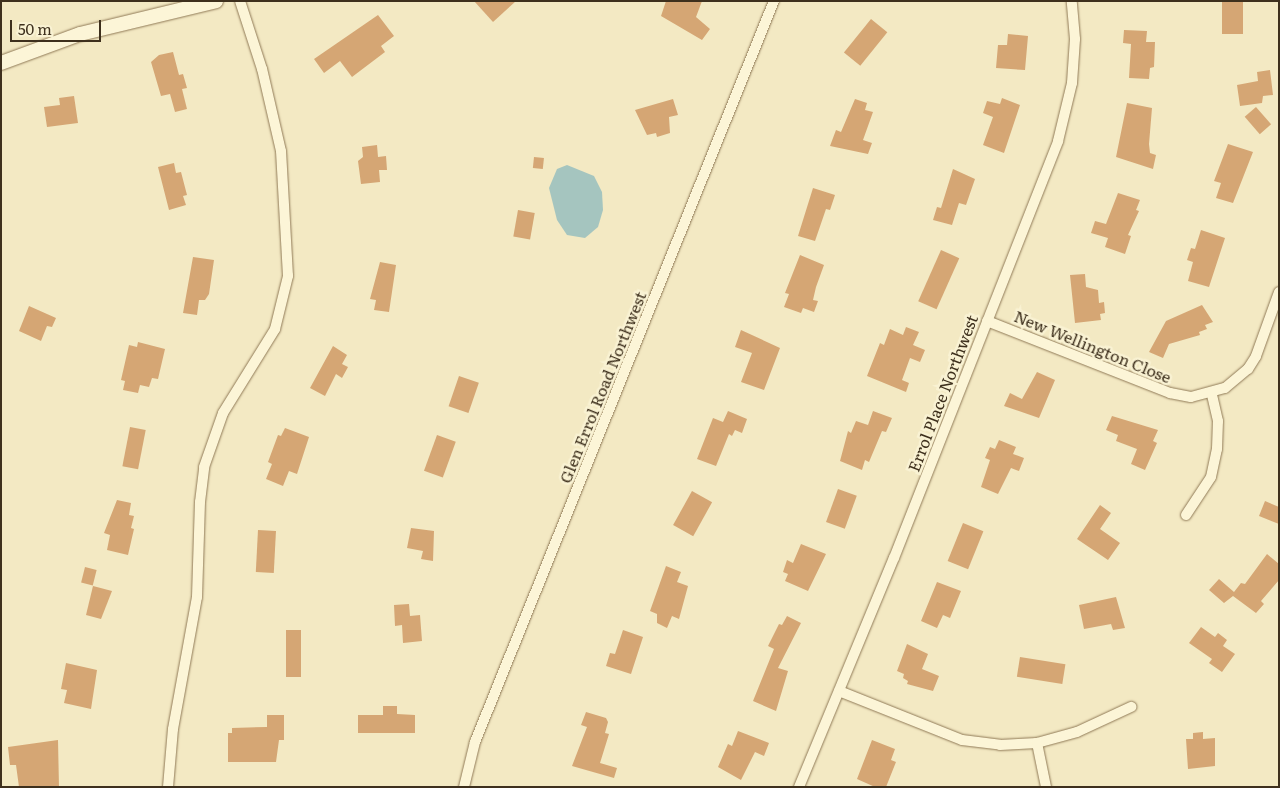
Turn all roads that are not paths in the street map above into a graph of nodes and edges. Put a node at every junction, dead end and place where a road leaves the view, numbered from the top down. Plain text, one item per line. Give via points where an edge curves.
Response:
1 (216, 1) edge
2 (240, 1) edge
3 (774, 1) edge
4 (1072, 1) edge
5 (1, 63) edge
6 (1279, 292) edge
7 (987, 321) junction
8 (1212, 394) junction
9 (1186, 515) dead end
10 (839, 691) junction
11 (1131, 707) dead end
12 (1037, 743) junction
13 (168, 787) edge
14 (464, 787) edge
15 (799, 787) edge
16 (1046, 787) edge

1 - 5 street via 80,34
2 - 13 street via 262,69 281,150 288,276 275,330 223,413 204,467 197,597 173,729
3 - 14 street, Glen Errol Road Northwest via 475,742
4 - 7 street, Errol Place Northwest via 1075,39 1066,112
6 - 8 street, New Wellington Close via 1256,356 1248,369 1232,384
7 - 8 street, New Wellington Close via 1170,394 1190,397
7 - 10 street, Errol Place Northwest
8 - 9 street via 1218,421 1211,477
10 - 12 street via 962,740 1000,745
10 - 15 street, Errol Place Northwest
11 - 12 street via 1076,732
12 - 16 street

